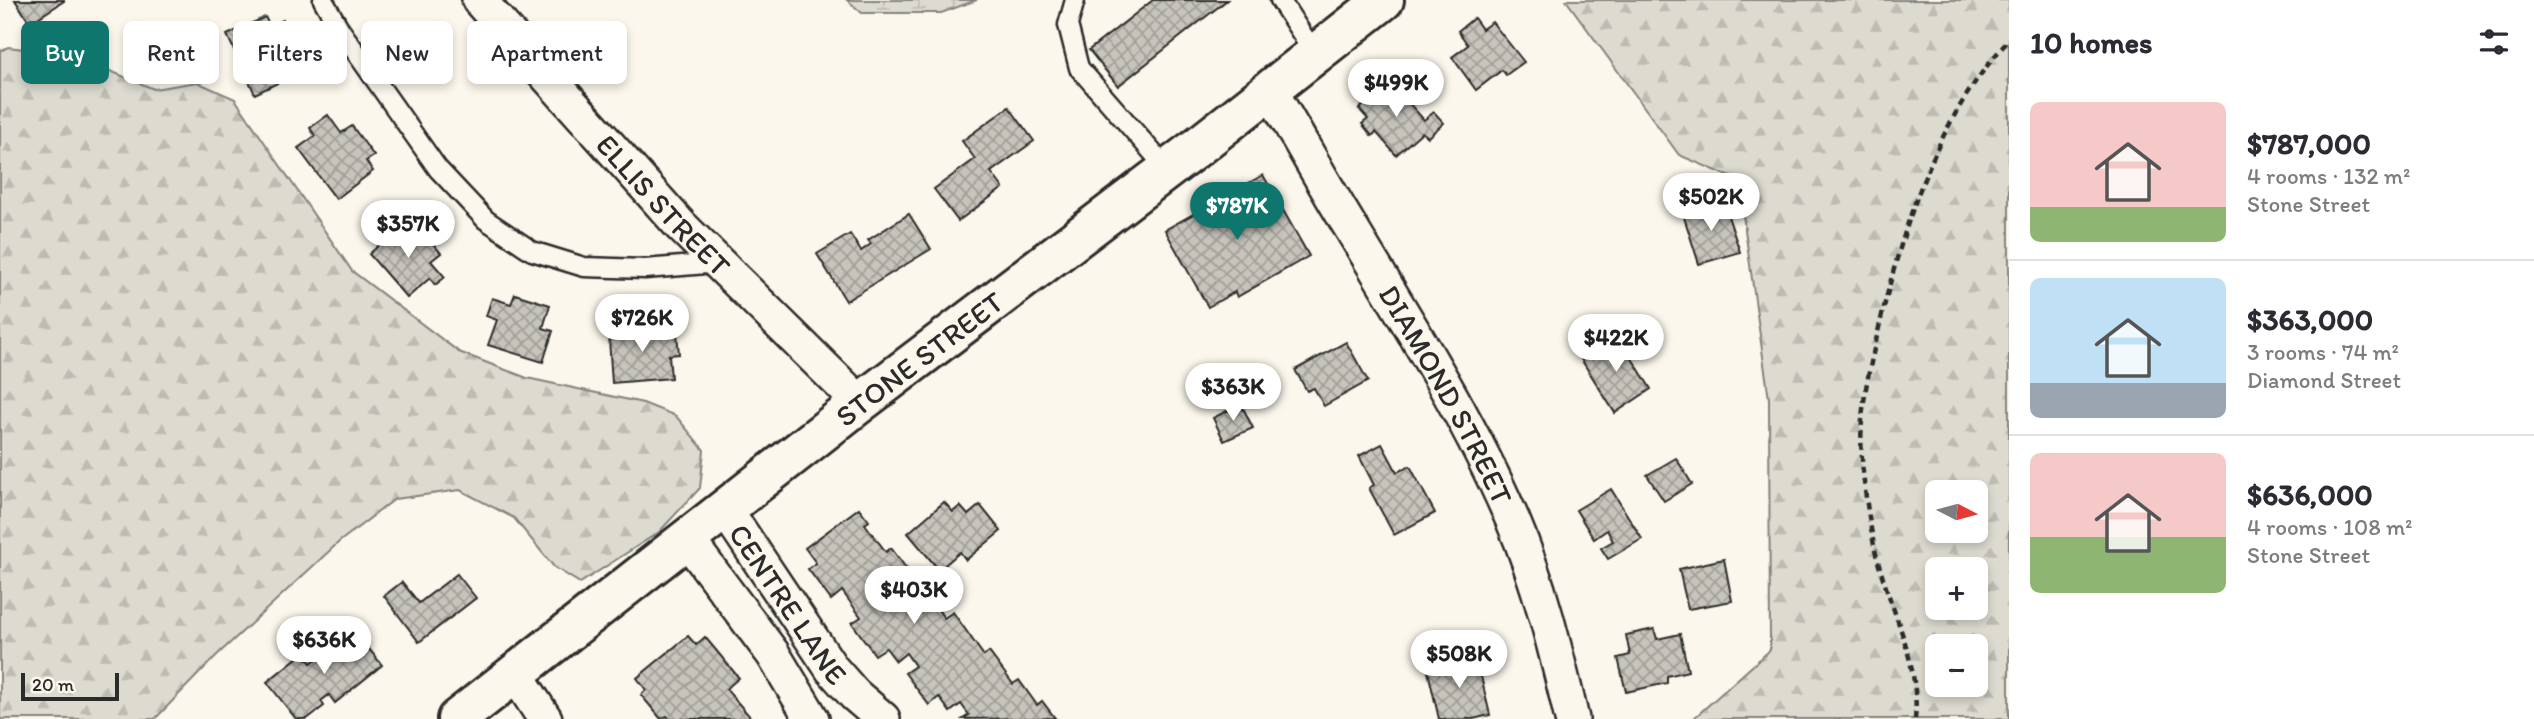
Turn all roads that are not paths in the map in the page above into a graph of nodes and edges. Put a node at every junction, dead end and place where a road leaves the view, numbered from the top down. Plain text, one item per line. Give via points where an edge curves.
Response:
1 (323, 0) edge
2 (479, 0) edge
3 (1075, 0) edge
4 (1280, 0) edge
5 (1384, 0) edge
6 (1315, 54) junction
7 (1270, 90) junction
8 (1167, 169) junction
9 (719, 263) junction
10 (860, 403) junction
11 (725, 509) junction
12 (687, 539) junction
13 (515, 673) junction
14 (855, 695) junction
15 (457, 719) edge
16 (545, 719) edge
17 (812, 719) edge
18 (824, 719) edge
19 (883, 719) edge
20 (1573, 719) edge

1 - 9 lane via 438,169 486,220 532,251 584,267 645,269
2 - 9 street, ELLIS STREET via 605,144
3 - 8 lane via 1068,25 1079,68
4 - 6 lane
5 - 6 street, STONE STREET
6 - 7 street, STONE STREET
7 - 8 street, STONE STREET
7 - 20 street, DIAMOND STREET via 1408,323 1503,498 1544,609
8 - 10 street, STONE STREET
9 - 10 street, ELLIS STREET
10 - 11 street, STONE STREET
11 - 12 street, STONE STREET
11 - 14 street, CENTRE LANE via 832,669
12 - 13 street, STONE STREET
12 - 17 street, CENTRE LANE via 773,654
13 - 15 street, STONE STREET
13 - 16 street
14 - 18 street, CENTRE LANE
14 - 19 street, CENTRE LANE

